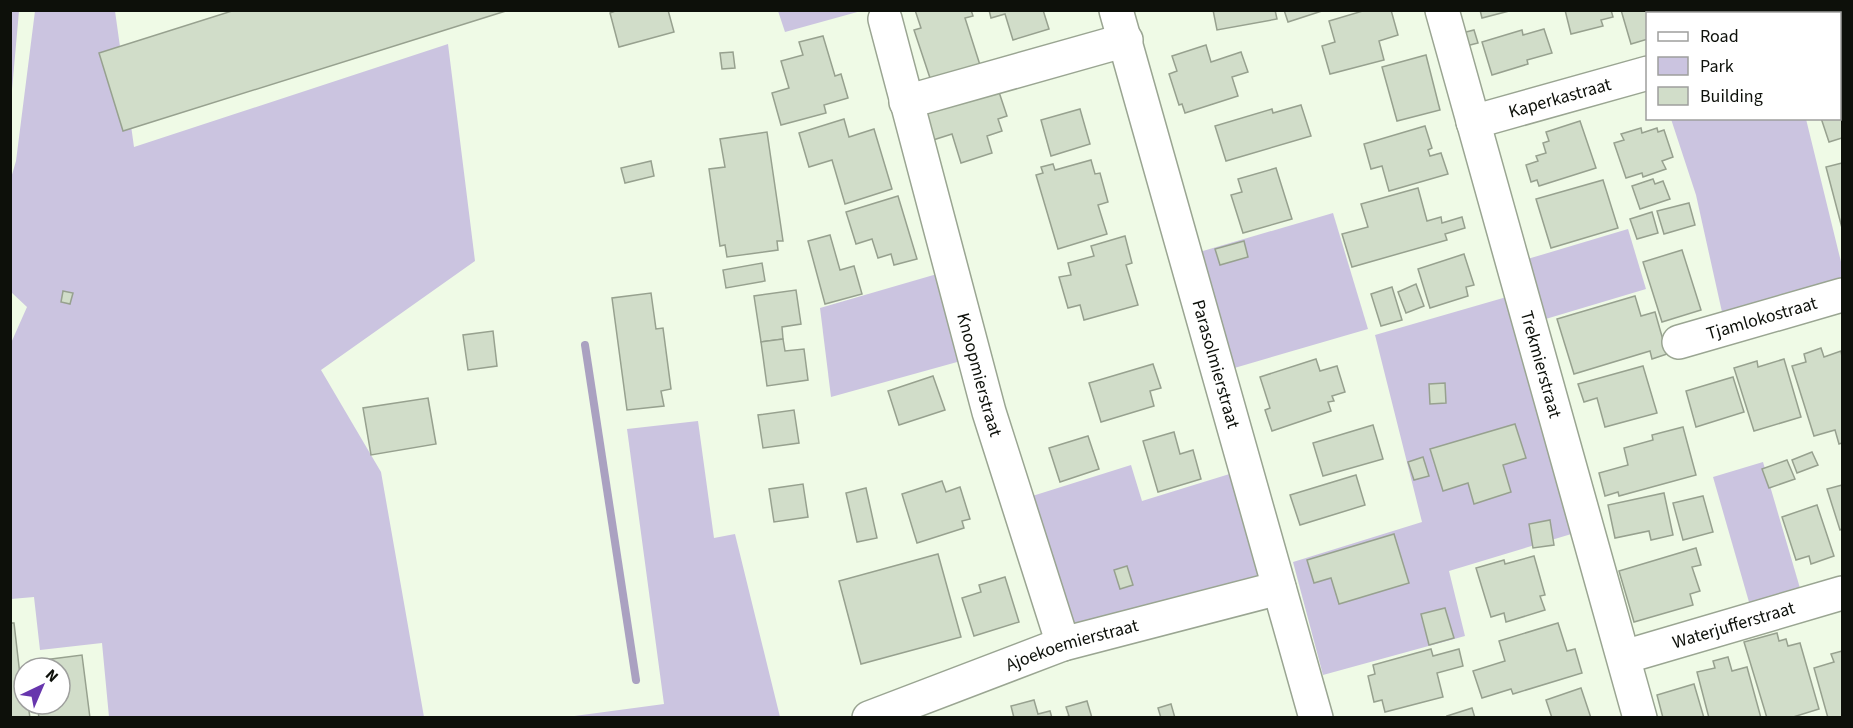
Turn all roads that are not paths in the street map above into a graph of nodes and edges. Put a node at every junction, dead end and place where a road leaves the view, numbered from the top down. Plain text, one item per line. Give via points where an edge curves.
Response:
1 (1442, 10) edge
2 (885, 20) dead end
3 (1121, 25) edge
4 (1646, 72) edge
5 (906, 102) junction
6 (1473, 122) junction
7 (1842, 295) edge
8 (1679, 342) dead end
9 (1279, 588) junction
10 (1842, 592) edge
11 (1064, 644) junction
12 (1623, 657) junction
13 (869, 717) edge
14 (1316, 717) edge
15 (1640, 717) edge

1 - 6 street, Trekmierstraat
2 - 5 street, Knoopmierstraat
3 - 5 street
3 - 9 street, Parasolmierstraat
4 - 6 street, Kaperkastraat
5 - 11 street, Knoopmierstraat via 989,412
6 - 12 street, Trekmierstraat
7 - 8 street, Tjamlokostraat
9 - 11 street, Ajoekoemierstraat
9 - 14 street, Parasolmierstraat
10 - 12 street, Waterjufferstraat
11 - 13 street, Ajoekoemierstraat
12 - 15 street, Trekmierstraat

